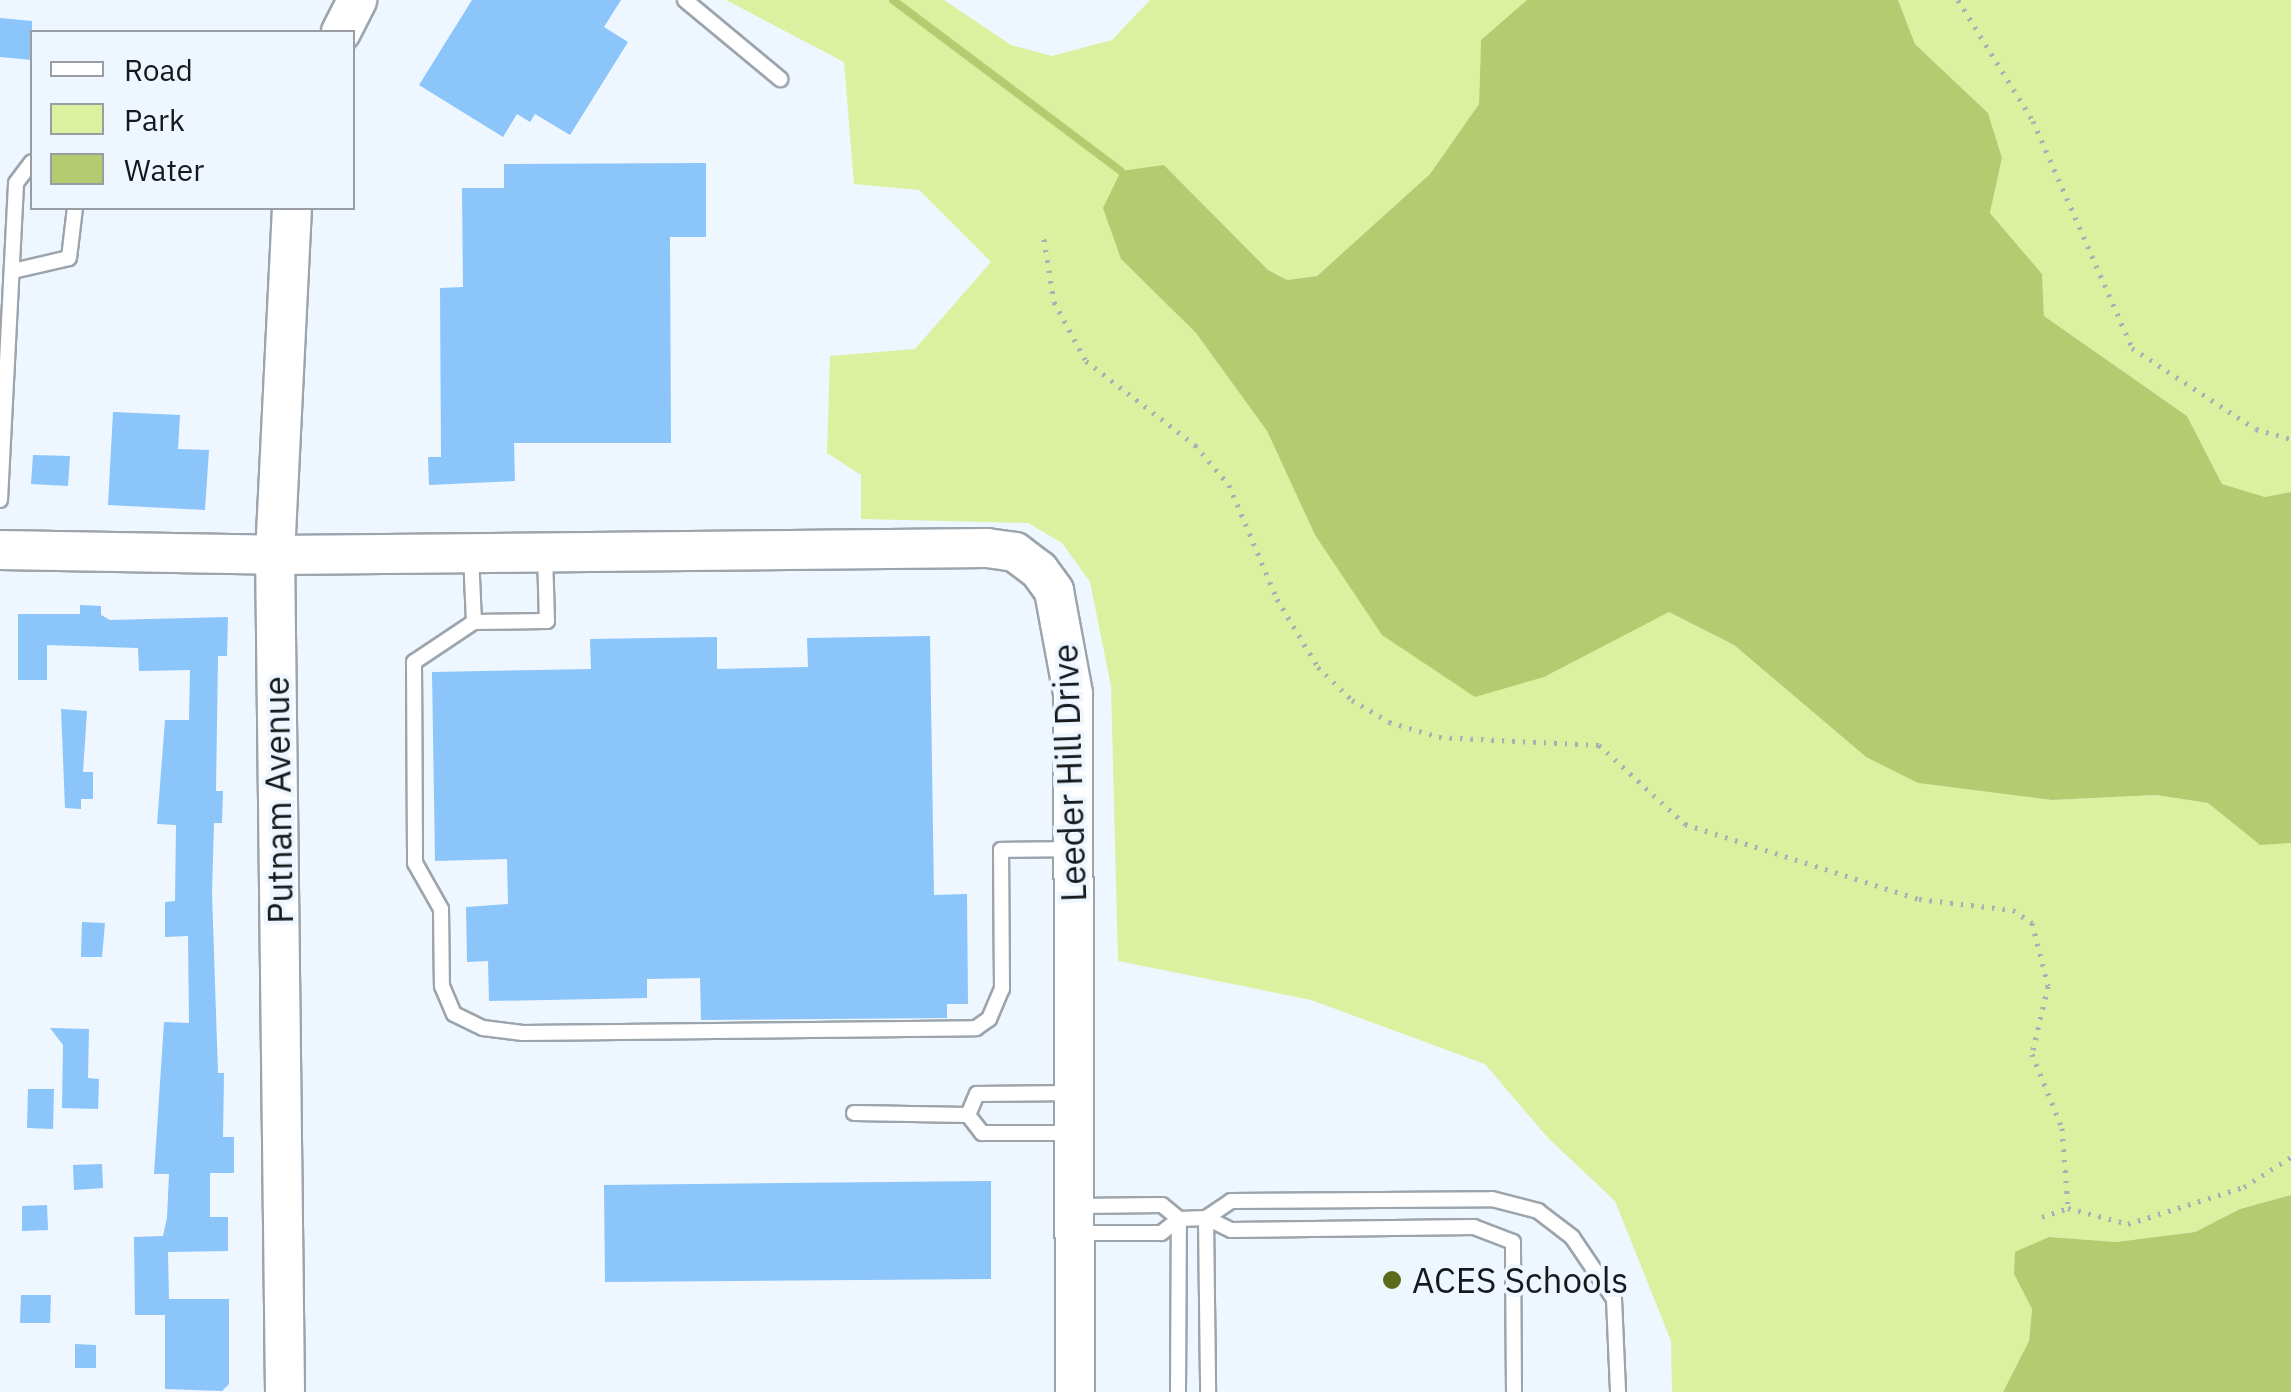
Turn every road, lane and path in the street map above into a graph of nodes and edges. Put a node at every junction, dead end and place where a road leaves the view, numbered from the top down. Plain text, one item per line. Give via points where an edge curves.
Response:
1 (357, 0) edge
2 (684, 0) edge
3 (1958, 0) edge
4 (342, 30) edge
5 (780, 78) dead end
6 (30, 165) edge
7 (75, 210) edge
8 (292, 210) edge
9 (1044, 238) dead end
10 (13, 271) junction
11 (2291, 440) edge
12 (0, 500) edge
13 (0, 550) edge
14 (545, 553) junction
15 (471, 554) junction
16 (276, 555) junction
17 (474, 622) junction
18 (1074, 849) junction
19 (1075, 1093) junction
20 (854, 1113) dead end
21 (968, 1115) junction
22 (1075, 1133) junction
23 (2291, 1157) edge
24 (2068, 1208) junction
25 (1206, 1218) junction
26 (2042, 1218) dead end
27 (1072, 1219) junction
28 (1180, 1219) junction
29 (285, 1392) edge
30 (1075, 1392) edge
31 (1178, 1392) edge
32 (1208, 1392) edge
33 (1514, 1392) edge
34 (1618, 1392) edge

1 - 4 street
2 - 5 lane
3 - 11 path via 2033,120 2132,348 2239,419
6 - 10 lane via 16,183
7 - 10 lane via 69,258
8 - 16 street, Putnam Avenue
9 - 24 path via 1054,302 1086,362 1195,446 1229,485 1277,599 1318,667 1352,700 1388,722 1439,738 1598,744 1685,824 1919,898 2013,910 2032,923 2048,986 2032,1054 2062,1128
10 - 12 lane
13 - 16 street, Leeder Hill Drive
14 - 15 street, Leeder Hill Drive
14 - 17 lane via 547,621
14 - 18 street, Leeder Hill Drive via 1015,552 1054,591 1067,641
15 - 16 street, Leeder Hill Drive
15 - 17 lane
16 - 29 street, Putnam Avenue
17 - 18 lane via 414,662 415,863 441,909 442,986 454,1014 483,1028 976,1028 1002,989 1001,850
18 - 19 street, Leeder Hill Drive
19 - 21 lane via 977,1094
19 - 22 street, Leeder Hill Drive
20 - 21 lane
21 - 22 lane via 982,1132
22 - 27 street, Leeder Hill Drive
23 - 24 path via 2244,1188 2128,1224
24 - 26 path
25 - 28 lane
25 - 32 lane
25 - 33 lane via 1232,1230 1474,1227 1513,1242
25 - 34 lane via 1231,1201 1492,1199 1538,1211 1572,1237 1614,1299
27 - 28 lane via 1161,1233
27 - 28 lane via 1162,1205
27 - 30 street, Leeder Hill Drive
28 - 31 lane

